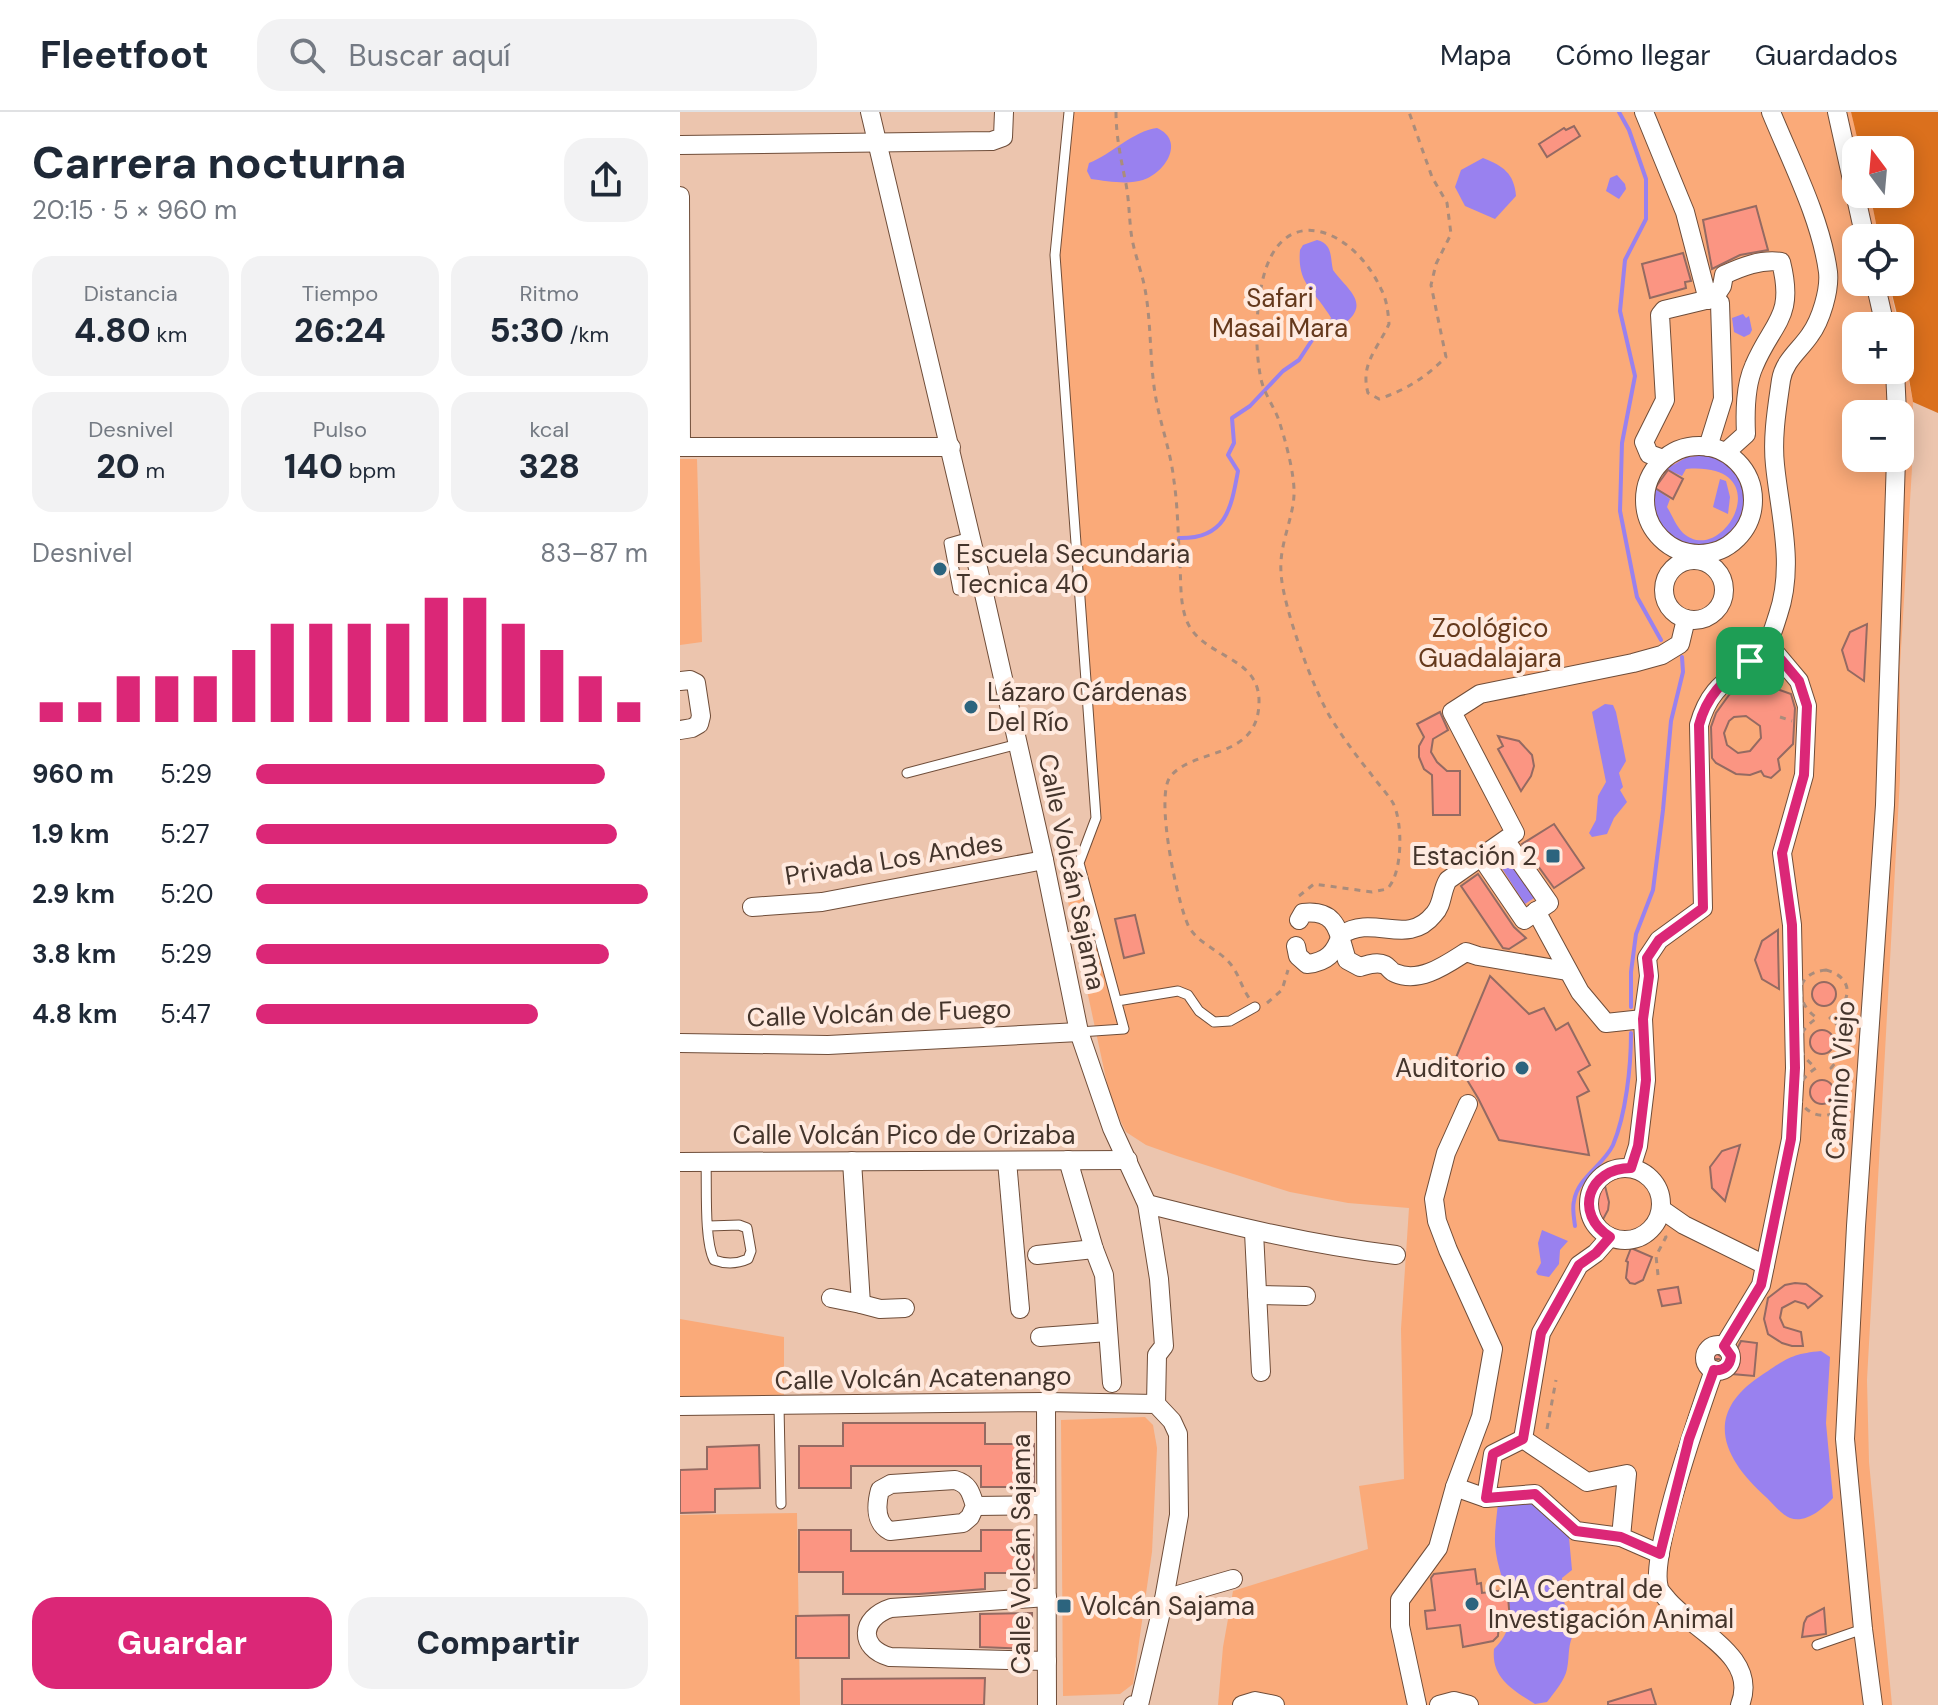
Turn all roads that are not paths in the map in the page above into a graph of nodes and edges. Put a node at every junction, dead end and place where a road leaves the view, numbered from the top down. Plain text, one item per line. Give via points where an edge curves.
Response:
1 (870, 112) edge
2 (1004, 112) edge
3 (1069, 112) edge
4 (1644, 112) edge
5 (1771, 112) edge
6 (1837, 112) edge
7 (877, 142) junction
8 (680, 145) edge
9 (680, 196) edge
10 (1862, 224) edge
11 (1711, 299) junction
12 (681, 447) edge
13 (951, 447) junction
14 (1717, 450) junction
15 (1663, 459) junction
16 (1896, 472) edge
17 (1695, 557) junction
18 (1686, 619) junction
19 (1767, 643) junction
20 (680, 681) edge
21 (680, 730) edge
22 (1018, 744) junction
23 (907, 773) dead end
24 (1496, 852) junction
25 (1044, 860) junction
26 (752, 907) dead end
27 (1536, 911) junction
28 (1297, 912) road end
29 (1341, 935) junction
30 (1292, 953) road end
31 (1567, 971) junction
32 (1117, 1001) junction
33 (1255, 1007) road end
34 (1643, 1019) junction
35 (1079, 1032) junction
36 (680, 1043) edge
37 (1468, 1104) dead end
38 (1068, 1160) junction
39 (1128, 1160) junction
40 (852, 1161) junction
41 (1007, 1161) junction
42 (680, 1162) edge
43 (706, 1162) junction
44 (1631, 1168) junction
45 (1147, 1204) junction
46 (1661, 1209) junction
47 (1684, 1225) junction
48 (709, 1226) junction
49 (1254, 1232) junction
50 (1643, 1236) junction
51 (1610, 1237) junction
52 (1094, 1249) junction
53 (1037, 1255) dead end
54 (1396, 1255) dead end
55 (1765, 1265) junction
56 (1257, 1295) junction
57 (1306, 1296) dead end
58 (831, 1298) dead end
59 (861, 1304) junction
60 (905, 1308) dead end
61 (1020, 1309) dead end
62 (1108, 1332) junction
63 (1040, 1337) dead end
64 (1261, 1372) dead end
65 (1112, 1383) dead end
66 (1046, 1402) junction
67 (1163, 1405) junction
68 (680, 1406) edge
69 (779, 1406) junction
70 (1523, 1439) junction
71 (1455, 1487) junction
72 (1486, 1498) junction
73 (781, 1504) dead end
74 (1046, 1505) junction
75 (975, 1506) junction
76 (1621, 1537) junction
77 (1660, 1554) junction
78 (1233, 1579) dead end
79 (1047, 1597) junction
80 (1164, 1599) junction
81 (1863, 1629) junction
82 (1817, 1645) dead end
83 (1047, 1661) junction
84 (1047, 1705) edge
85 (1136, 1705) edge
86 (1242, 1705) edge
87 (1275, 1705) edge
88 (1417, 1705) edge
89 (1439, 1705) edge
90 (1469, 1705) edge
91 (1740, 1705) edge
92 (1873, 1705) edge

1 - 7 street, Calle Volcán Sajama
2 - 7 street via 1003,137 992,141
3 - 32 lane via 1055,255 1096,818 1079,863
4 - 11 street via 1685,212
5 - 19 street via 1824,247 1829,276 1812,333 1782,374 1775,462 1787,555 1785,587
6 - 10 street
7 - 8 street
7 - 13 street, Calle Volcán Sajama
9 - 12 street
11 - 14 street via 1720,303 1723,399
11 - 14 street via 1724,275 1755,263 1781,262 1784,313 1752,370 1746,434
11 - 15 street via 1660,315 1665,400 1644,442 1649,454
12 - 13 street
13 - 22 street, Calle Volcán Sajama
14 - 15 street via 1686,447
14 - 17 street via 1742,466 1748,477 1751,517 1727,547
15 - 17 street via 1648,479 1645,511 1662,540
16 - 81 street, Camino Viejo via 1885,805 1845,1439
17 - 18 street via 1670,572 1664,590 1671,609
17 - 18 street via 1721,576 1724,596 1707,617
18 - 24 street via 1680,644 1662,655 1480,694 1452,712 1515,833
19 - 34 street via 1704,704 1699,725 1703,908 1659,940 1647,958
19 - 55 street via 1799,681 1807,721 1804,775 1782,853 1792,925 1791,1139
20 - 21 street via 696,683 701,716 699,724
22 - 23 lane
22 - 25 street, Calle Volcán Sajama
24 - 27 street via 1486,864 1516,909 1524,920
24 - 27 street via 1510,847 1549,903
24 - 29 street via 1448,880 1439,909 1420,927 1361,925
25 - 26 street, Privada Los Andes via 822,902
25 - 35 street, Calle Volcán Sajama
27 - 31 street
28 - 29 street via 1315,912 1335,922
29 - 30 street via 1336,949 1321,963 1307,964
29 - 31 street via 1347,960 1360,967 1386,965 1394,973 1432,972 1466,952
31 - 34 street via 1606,1023
32 - 33 lane via 1178,991 1214,1022 1230,1021
32 - 35 lane via 1124,1029
34 - 44 street via 1646,1080
35 - 36 street, Calle Volcán de Fuego via 828,1045
35 - 39 street, Calle Volcán Sajama
37 - 71 street via 1446,1153 1434,1199 1448,1250 1493,1349 1481,1417
38 - 39 street, Calle Volcán Pico de Orizaba
38 - 41 street, Calle Volcán Pico de Orizaba
38 - 52 street
39 - 45 street, Calle Volcán Sajama
40 - 41 street, Calle Volcán Pico de Orizaba
40 - 43 street, Calle Volcán Pico de Orizaba
40 - 59 street
41 - 61 street
42 - 43 street, Calle Volcán Pico de Orizaba
43 - 48 lane
44 - 46 street via 1651,1178
44 - 51 street via 1608,1172 1589,1200 1593,1222
45 - 49 street
45 - 67 street, Calle Volcán Sajama via 1168,1355
46 - 47 street
46 - 50 street
47 - 50 street
47 - 55 street
48 - 48 lane via 714,1260 748,1259 747,1228
49 - 54 street
49 - 56 street
50 - 51 street
51 - 70 street via 1579,1265 1541,1333
52 - 53 street
52 - 62 street via 1104,1275
55 - 77 street via 1761,1285 1724,1346 1715,1345 1706,1353 1714,1370 1689,1439
56 - 57 street
56 - 64 street
58 - 59 street
59 - 60 street
62 - 63 street
62 - 65 street
66 - 67 street, Calle Volcán Acatenango
66 - 69 street, Calle Volcán Acatenango
66 - 74 street, Calle Volcán Sajama
67 - 80 street via 1180,1450 1179,1515
68 - 69 street, Calle Volcán Acatenango
69 - 73 lane
70 - 72 street via 1493,1454
70 - 76 street via 1587,1482 1627,1474
71 - 72 street
71 - 88 street via 1438,1548 1400,1600 1400,1626
72 - 76 street via 1535,1494 1576,1531
74 - 75 street
74 - 79 street, Calle Volcán Sajama
75 - 75 street via 970,1517 955,1525 890,1531 880,1521 877,1503 880,1490 891,1484 955,1480 971,1490
76 - 77 street
77 - 91 street via 1659,1588 1740,1668
78 - 80 street
79 - 83 street, Calle Volcán Sajama
79 - 83 street via 891,1608 877,1613 867,1630 870,1644 890,1657
80 - 85 street
81 - 82 lane
81 - 92 street, Camino Viejo
83 - 84 street, Calle Volcán Sajama
86 - 87 street
89 - 90 street

